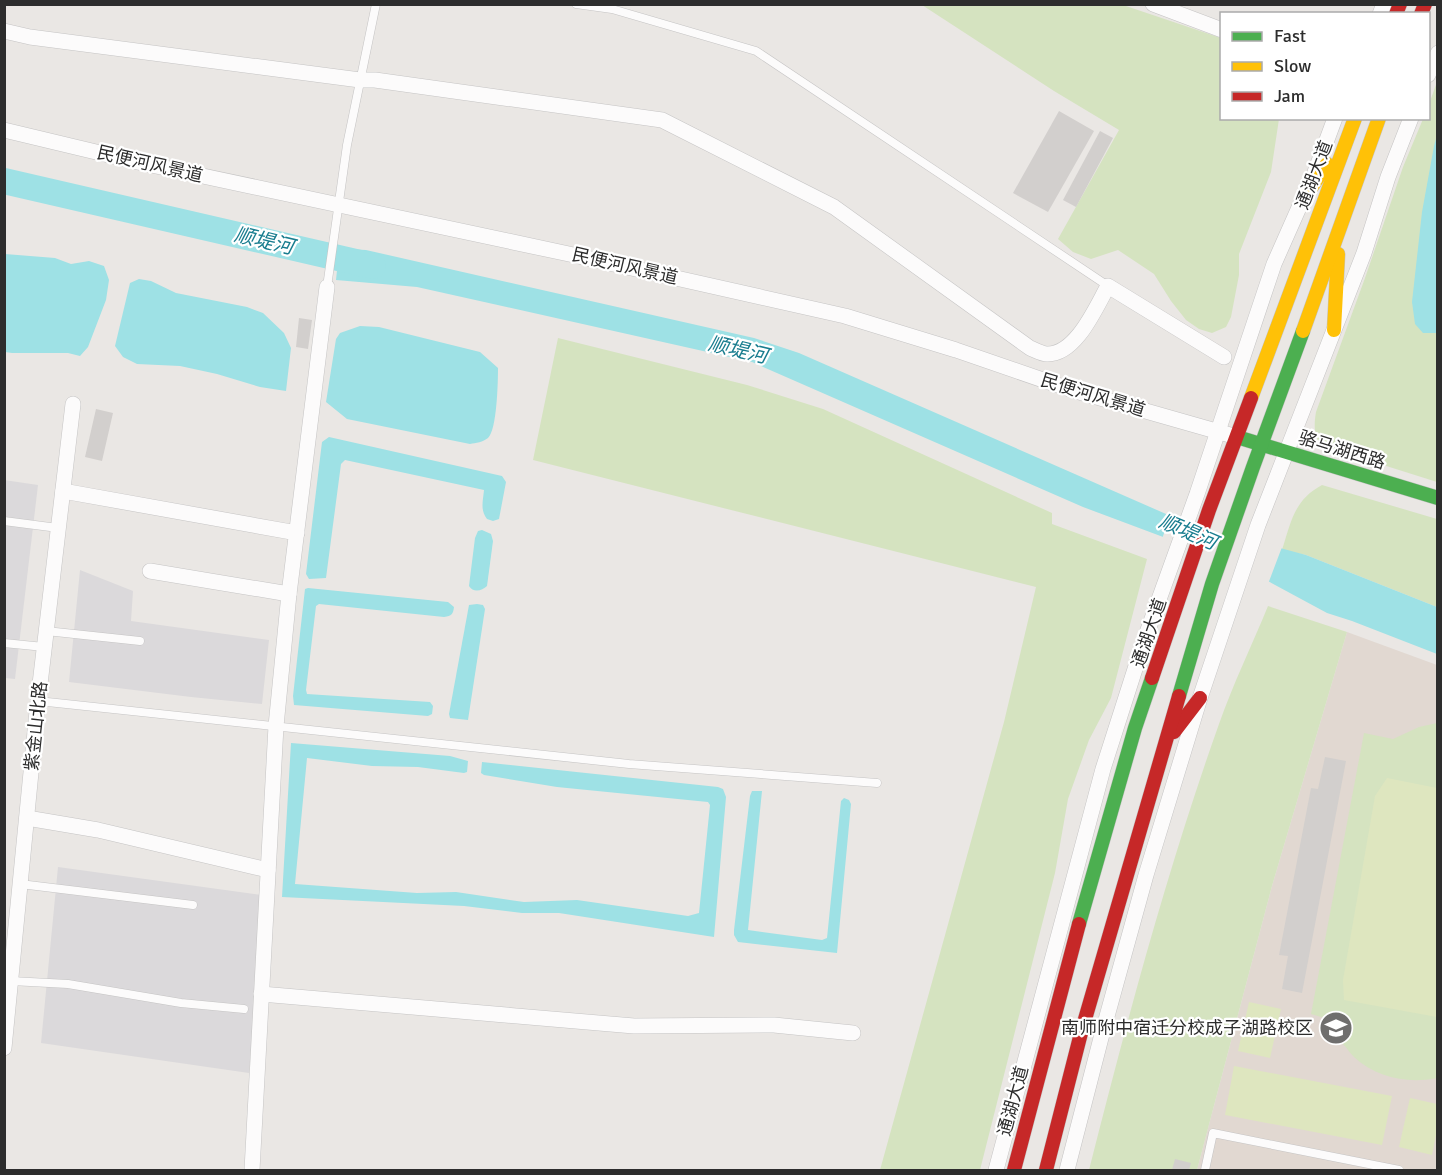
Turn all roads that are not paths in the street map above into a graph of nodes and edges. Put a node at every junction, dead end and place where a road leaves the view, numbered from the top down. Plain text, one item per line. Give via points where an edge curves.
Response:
1 (376, 4) edge
2 (576, 4) edge
3 (1153, 4) edge
4 (1220, 30) edge
5 (4, 31) edge
6 (1437, 53) edge
7 (1430, 70) edge
8 (360, 80) junction
9 (1333, 120) edge
10 (1354, 120) edge
11 (1378, 120) edge
12 (1410, 120) edge
13 (4, 130) edge
14 (1346, 141) junction
15 (1302, 201) junction
16 (338, 209) junction
17 (1338, 234) junction
18 (1108, 286) junction
19 (327, 287) joint
20 (1334, 330) junction
21 (1269, 349) junction
22 (1224, 357) dead end
23 (1293, 358) junction
24 (73, 404) dead end
25 (1218, 431) junction
26 (1237, 436) junction
27 (1262, 444) junction
28 (1287, 452) junction
29 (63, 491) junction
30 (1437, 498) edge
31 (4, 521) edge
32 (58, 528) junction
33 (297, 533) junction
34 (150, 571) dead end
35 (1165, 586) junction
36 (289, 594) junction
37 (46, 631) junction
38 (1165, 640) junction
39 (140, 641) dead end
40 (4, 643) edge
41 (44, 647) junction
42 (1200, 698) junction
43 (38, 701) junction
44 (276, 726) junction
45 (1165, 743) junction
46 (877, 783) dead end
47 (27, 818) junction
48 (268, 870) junction
49 (20, 884) junction
50 (193, 905) dead end
51 (11, 981) junction
52 (261, 994) junction
53 (244, 1009) dead end
54 (853, 1033) dead end
55 (4, 1048) edge
56 (252, 1170) edge
57 (996, 1170) edge
58 (1014, 1170) edge
59 (1046, 1170) edge
60 (1067, 1170) edge
61 (1205, 1170) edge
62 (1399, 1170) edge

1 - 8 lane
2 - 18 lane via 612,9 756,51
3 - 4 street
5 - 8 street
6 - 7 street
8 - 16 lane
8 - 18 street via 662,120 834,207 1008,333 1047,354 1060,351 1082,334
9 - 15 street
10 - 14 main road, 通湖大道
11 - 17 main road
12 - 20 street
13 - 16 street, 民便河风景道
14 - 15 main road
14 - 21 main road, 通湖大道
15 - 25 street via 1274,264
16 - 19 lane
16 - 25 street, 民便河风景道 via 558,251 845,316 1072,390
17 - 20 main road
17 - 23 main road
18 - 22 street
19 - 33 street
20 - 28 street
21 - 23 main road via 1283,360
21 - 26 main road, 通湖大道
23 - 27 main road
24 - 29 street, 紫金山北路
25 - 26 street, 民便河风景道
25 - 35 street
26 - 27 main road, 骆马湖西路
26 - 38 main road, 通湖大道
27 - 28 main road, 骆马湖西路
27 - 45 main road via 1212,584
28 - 30 main road, 骆马湖西路
28 - 42 street via 1258,525
29 - 32 street, 紫金山北路
29 - 33 street
31 - 32 lane
32 - 37 street, 紫金山北路
33 - 36 street
34 - 36 street
35 - 38 main road
35 - 57 street via 1103,770
36 - 44 street
37 - 39 lane
37 - 41 street, 紫金山北路
38 - 58 main road, 通湖大道 via 1135,728 1080,920
40 - 41 lane
41 - 43 street, 紫金山北路
42 - 45 main road
42 - 60 street via 1146,875
43 - 44 lane
43 - 47 street, 紫金山北路
44 - 46 lane via 629,764
44 - 48 street
45 - 59 main road via 1081,1033
47 - 48 street via 98,830
47 - 49 street, 紫金山北路
48 - 52 street
49 - 50 lane
49 - 51 street, 紫金山北路
51 - 53 lane via 68,984
51 - 55 street, 紫金山北路
52 - 54 street via 634,1026 774,1025
52 - 56 street
61 - 62 lane via 1214,1133

